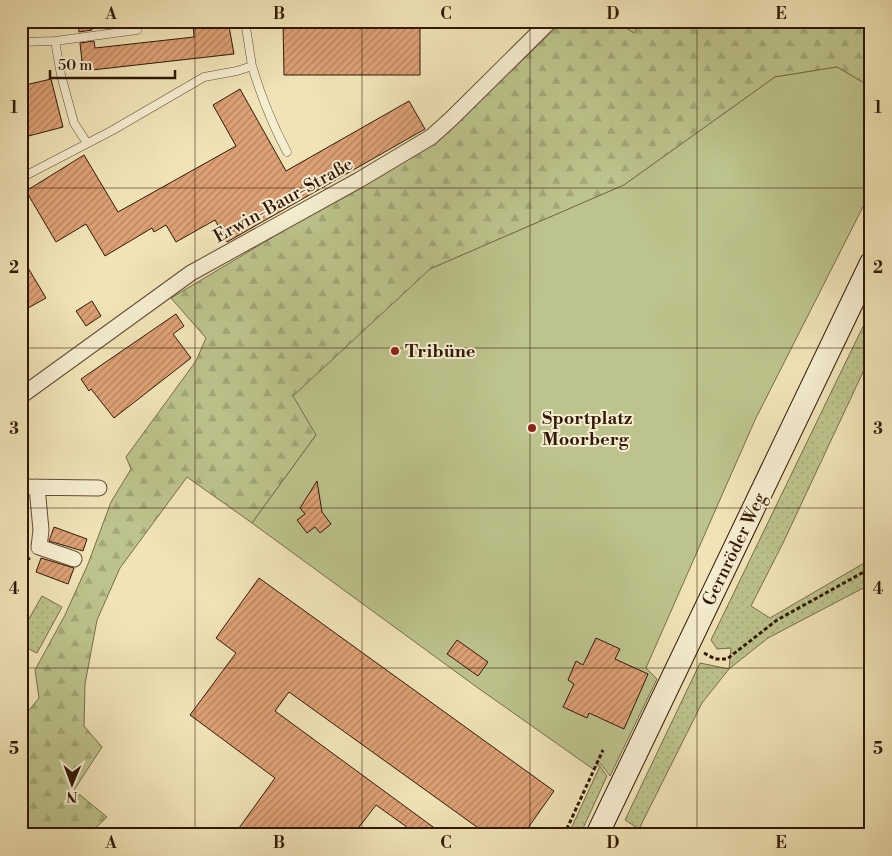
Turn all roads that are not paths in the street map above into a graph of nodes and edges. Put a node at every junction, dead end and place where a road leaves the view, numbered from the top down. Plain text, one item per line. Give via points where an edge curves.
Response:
1 (136, 21) edge
2 (245, 21) edge
3 (550, 21) edge
4 (55, 41) junction
5 (21, 42) edge
6 (252, 66) junction
7 (87, 143) junction
8 (287, 152) dead end
9 (21, 178) edge
10 (871, 263) edge
11 (21, 396) edge
12 (21, 487) edge
13 (37, 487) junction
14 (99, 488) dead end
15 (74, 559) dead end
16 (597, 835) edge

1 - 4 lane via 137,30
2 - 6 lane
3 - 11 street, Erwin-Baur-Straße via 431,137 191,273
4 - 5 lane
4 - 7 lane via 60,75 74,123
6 - 7 lane via 204,77
6 - 8 lane via 262,98
7 - 9 lane
10 - 16 main road, Gernröder Weg
12 - 13 street
13 - 14 street
13 - 15 street via 41,530 39,547

